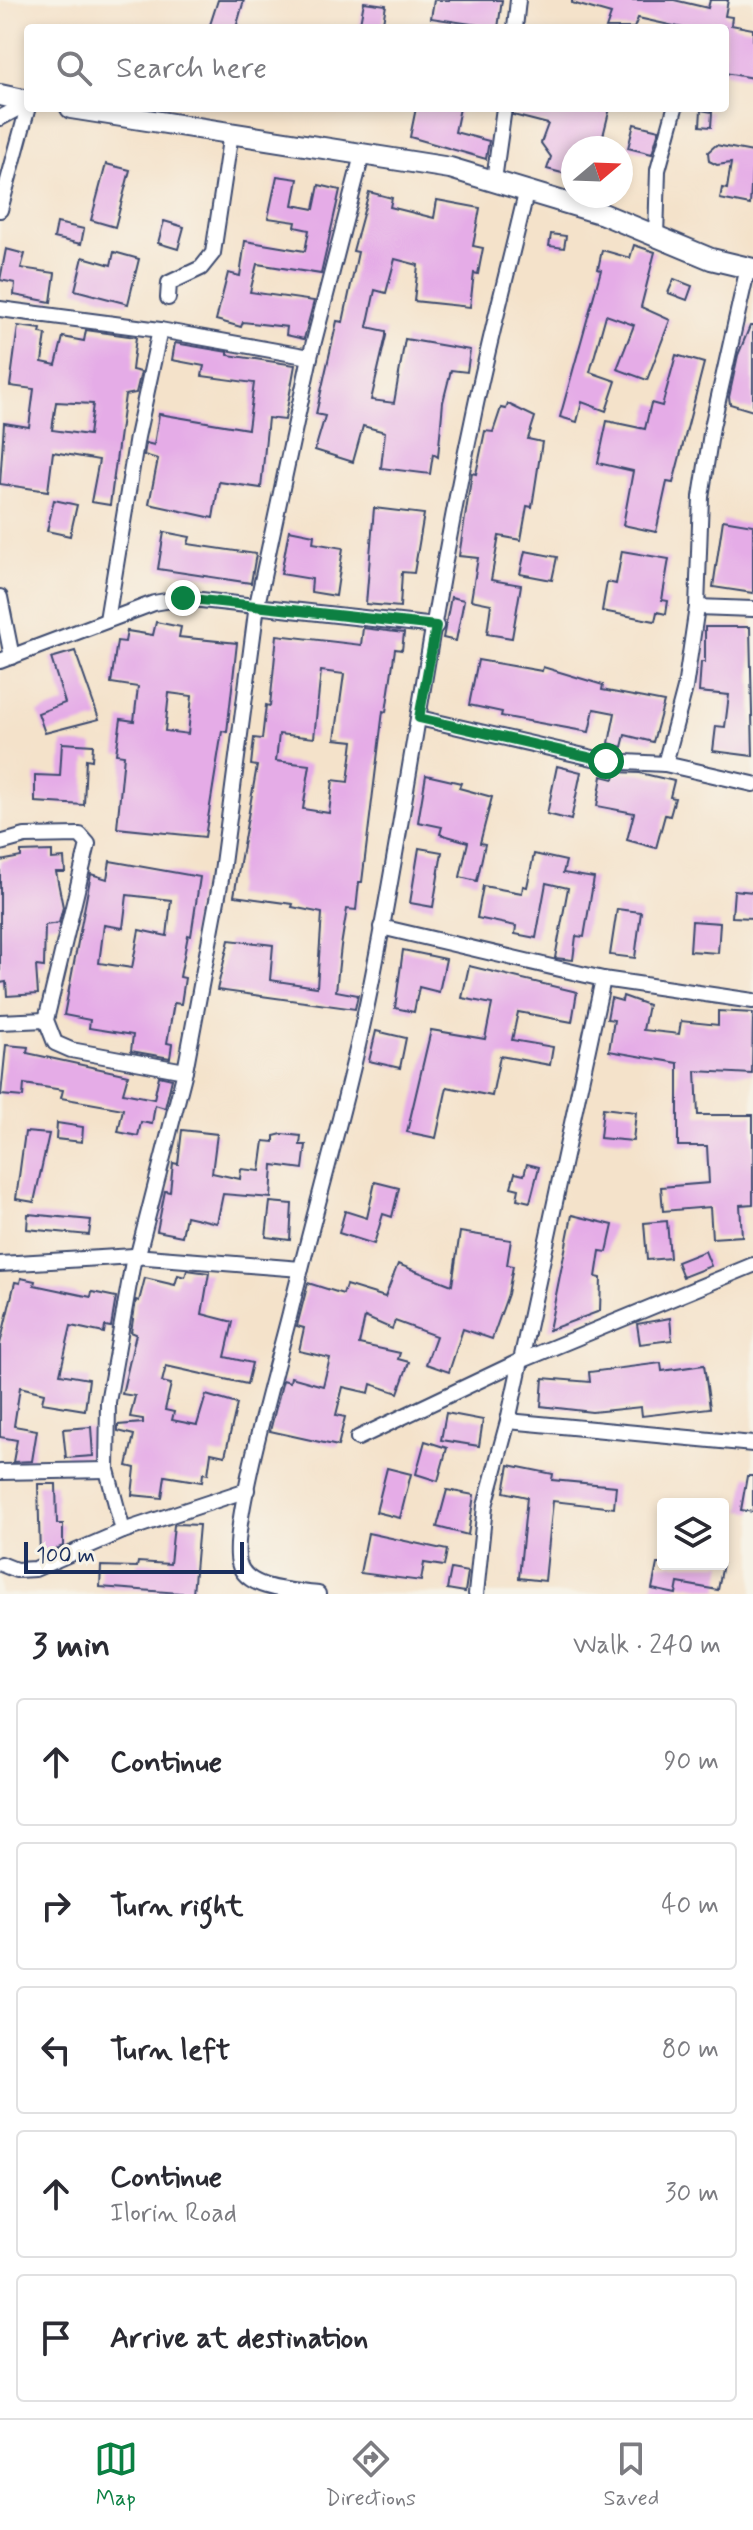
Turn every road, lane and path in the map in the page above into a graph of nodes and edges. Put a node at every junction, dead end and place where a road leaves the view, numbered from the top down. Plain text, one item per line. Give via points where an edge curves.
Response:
1 (518, 0) edge
2 (515, 24) edge
3 (0, 95) edge
4 (24, 103) edge
5 (24, 106) edge
6 (26, 112) edge
7 (97, 112) edge
8 (503, 112) edge
9 (674, 112) edge
10 (0, 118) edge
11 (231, 133) junction
12 (362, 155) junction
13 (494, 180) junction
14 (527, 189) junction
15 (0, 210) edge
16 (656, 237) junction
17 (751, 268) edge
18 (168, 298) dead end
19 (0, 309) edge
20 (160, 330) junction
21 (310, 357) junction
22 (0, 597) edge
23 (257, 605) junction
24 (697, 607) junction
25 (753, 609) edge
26 (107, 620) junction
27 (436, 626) junction
28 (6, 659) edge
29 (419, 718) junction
30 (665, 764) junction
31 (753, 784) edge
32 (0, 843) edge
33 (381, 927) junction
34 (603, 979) junction
35 (753, 1001) edge
36 (46, 1020) junction
37 (0, 1022) edge
38 (185, 1071) junction
39 (135, 1257) junction
40 (0, 1264) edge
41 (753, 1265) edge
42 (301, 1269) junction
43 (518, 1362) junction
44 (508, 1421) junction
45 (358, 1438) dead end
46 (753, 1444) edge
47 (107, 1470) junction
48 (0, 1472) edge
49 (247, 1490) junction
50 (123, 1531) junction
51 (1, 1564) edge
52 (318, 1594) edge
53 (476, 1594) edge

1 - 2 street
3 - 4 main road
5 - 10 street
6 - 15 street
7 - 11 main road
8 - 13 street
9 - 16 street via 658,170
11 - 12 main road
11 - 18 street via 213,253 201,268 169,283
12 - 13 main road
12 - 21 street
13 - 14 main road
14 - 16 main road
14 - 27 street via 471,424
16 - 17 main road
17 - 24 street via 712,427 701,497
19 - 20 street
20 - 21 street
20 - 26 street
21 - 23 street
22 - 28 street
23 - 26 street via 183,598
23 - 27 street
23 - 38 street via 221,879
24 - 25 street
24 - 30 street via 685,688
26 - 28 street
27 - 29 street
29 - 30 street via 606,761
29 - 33 street
30 - 31 street
32 - 36 street via 25,836 80,835 88,844
33 - 34 street
33 - 42 street via 322,1201
34 - 35 street
34 - 43 street
36 - 37 street
36 - 38 street via 59,1047
38 - 39 street
39 - 40 street
39 - 42 street
39 - 47 street via 108,1402
41 - 43 street
42 - 49 street
43 - 44 street
43 - 45 street
44 - 46 street
44 - 53 street via 485,1506
47 - 48 street
47 - 50 street
49 - 50 street
49 - 52 street via 239,1566 272,1588
50 - 51 street via 35,1569

